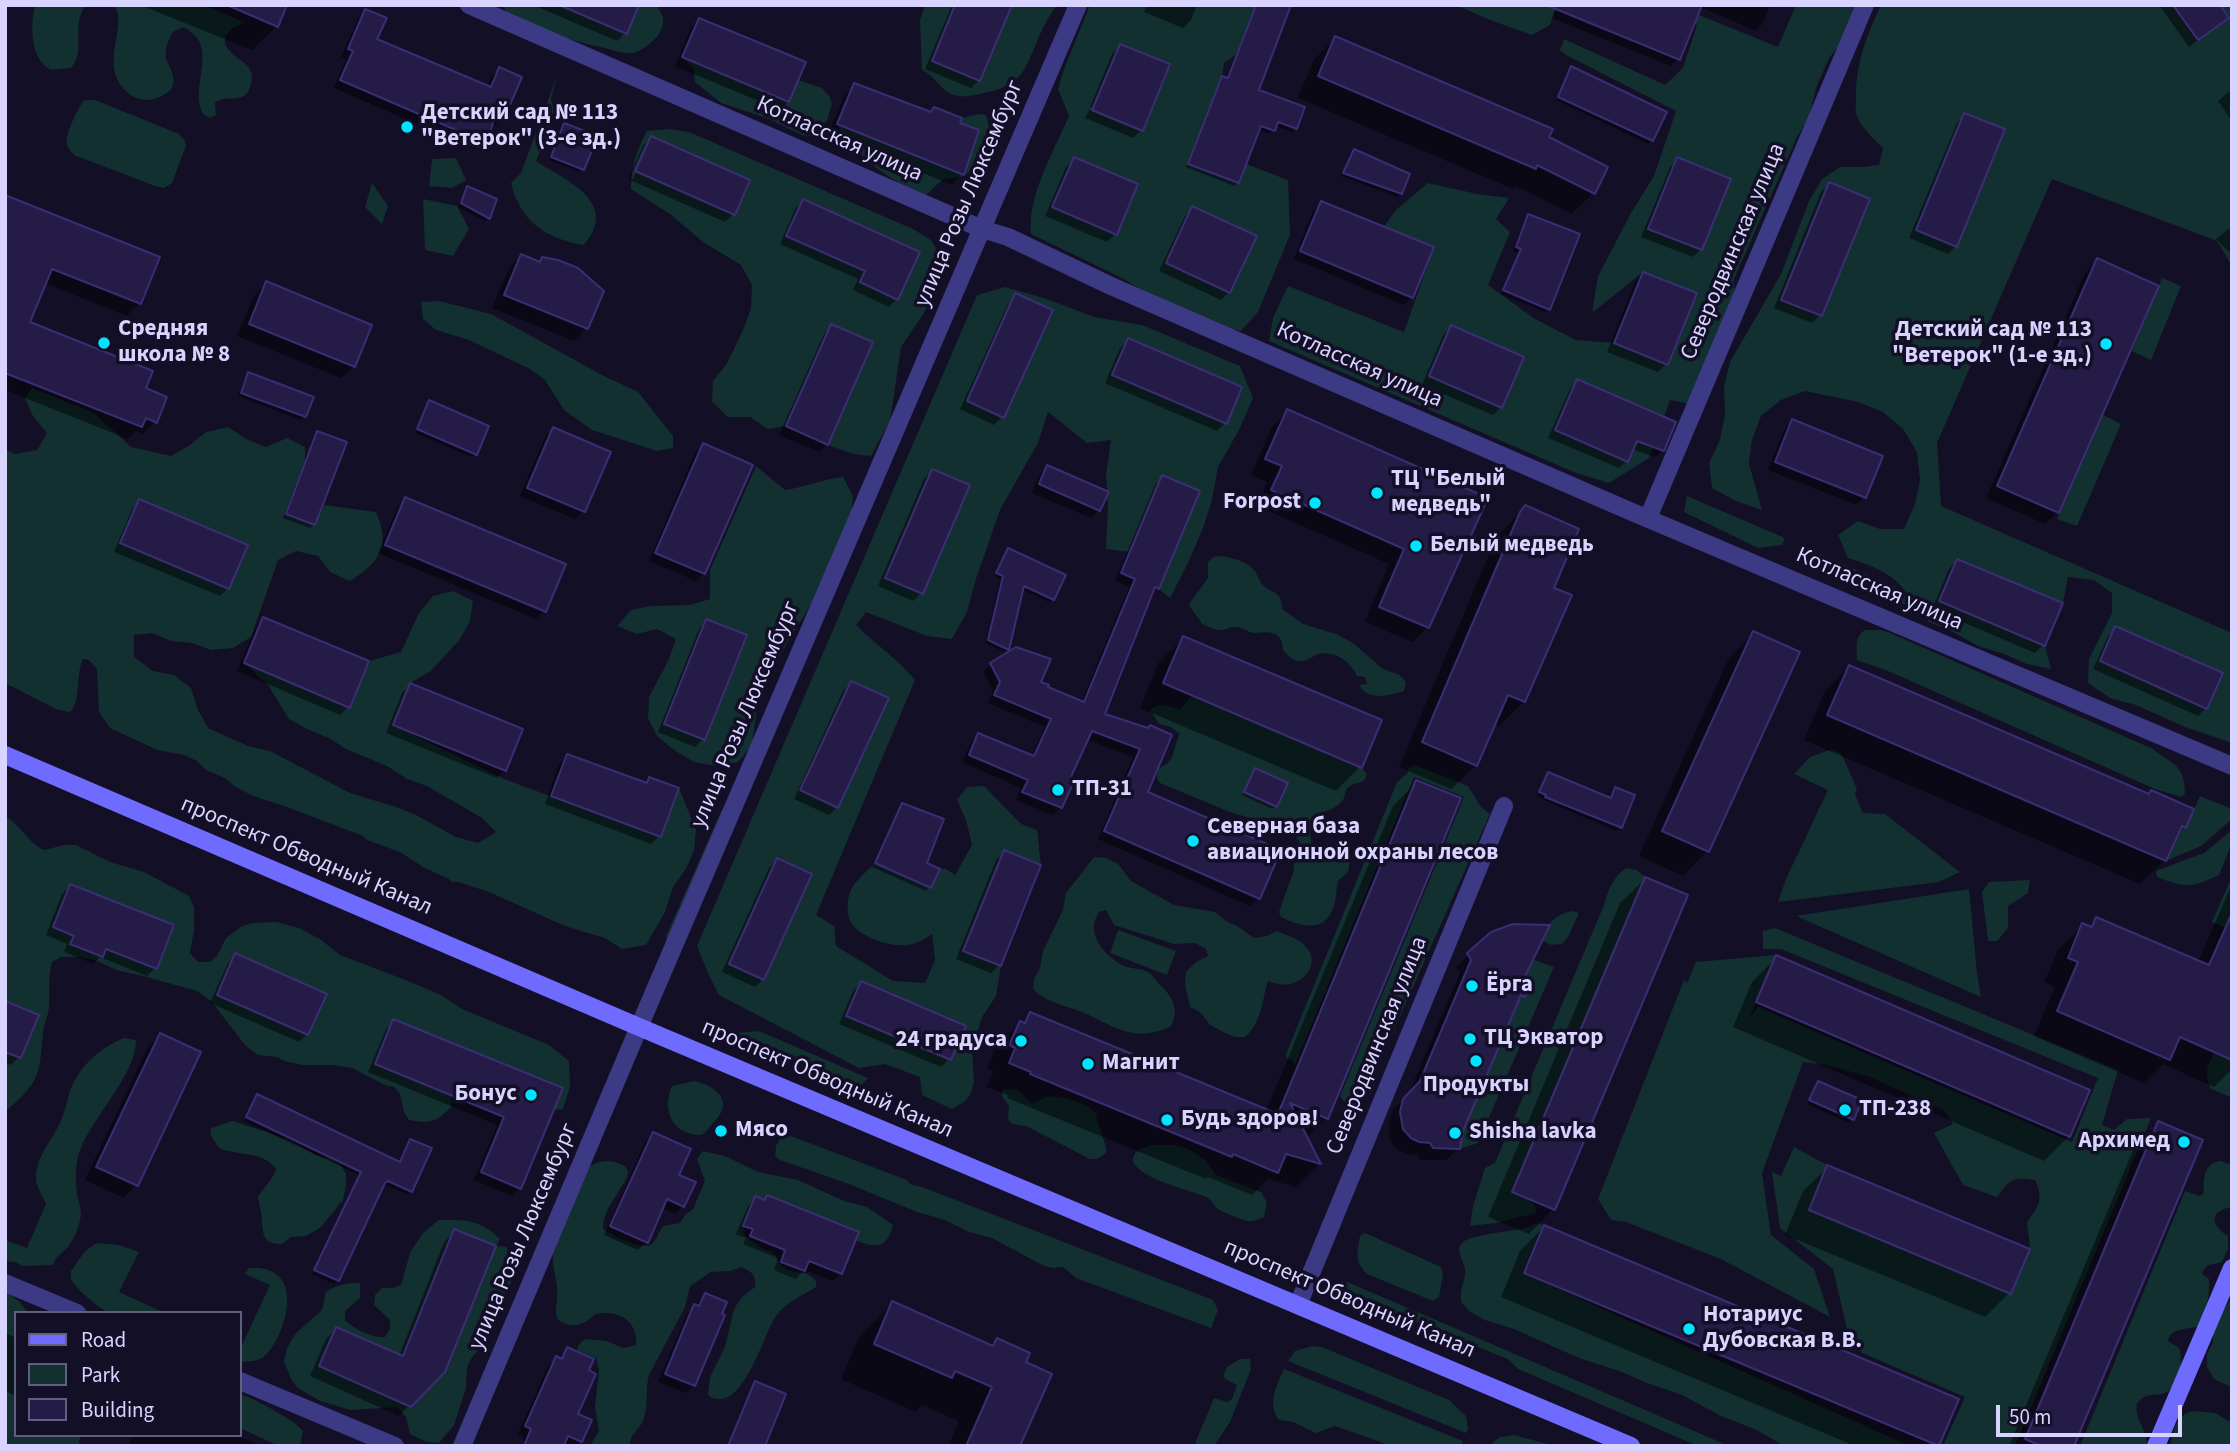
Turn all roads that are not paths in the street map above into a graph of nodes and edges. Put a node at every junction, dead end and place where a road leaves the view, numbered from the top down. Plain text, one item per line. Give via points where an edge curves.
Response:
1 (469, 5) edge
2 (1078, 5) edge
3 (1865, 5) edge
4 (982, 229) junction
5 (1648, 518) junction
6 (5, 755) edge
7 (2232, 766) edge
8 (1504, 806) dead end
9 (639, 1027) junction
10 (2232, 1268) edge
11 (5, 1283) edge
12 (1298, 1305) junction
13 (72, 1311) edge
14 (242, 1382) edge
15 (395, 1446) edge
16 (462, 1446) edge
17 (1631, 1446) edge
18 (2156, 1446) edge

1 - 4 street, Котласская улица
2 - 4 street, улица Розы Люксембург
3 - 5 street, Северодвинская улица
4 - 5 street, Котласская улица
4 - 9 street, улица Розы Люксембург
5 - 7 street, Котласская улица
6 - 9 main road, проспект Обводный Канал
8 - 12 street, Северодвинская улица
9 - 12 main road, проспект Обводный Канал
9 - 16 street, улица Розы Люксембург
10 - 18 main road
11 - 13 street
12 - 17 main road, проспект Обводный Канал
14 - 15 street

